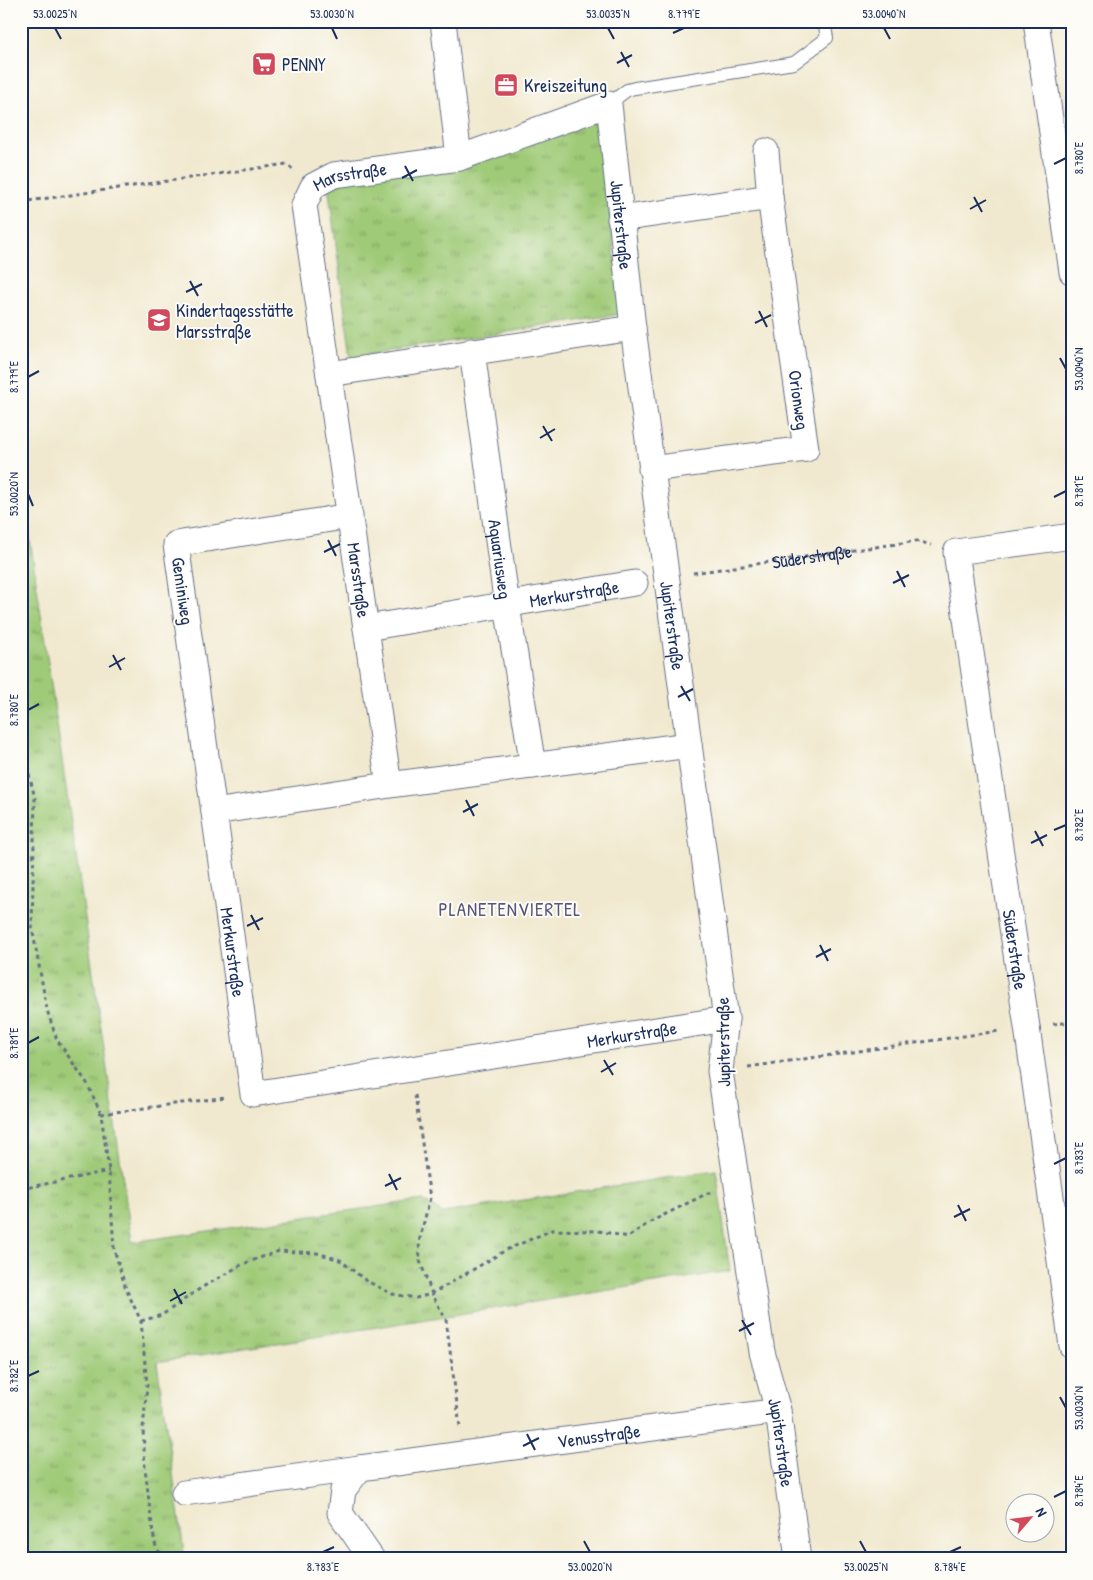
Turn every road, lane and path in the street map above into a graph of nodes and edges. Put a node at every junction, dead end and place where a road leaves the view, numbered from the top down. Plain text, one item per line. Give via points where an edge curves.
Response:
1 (443, 21) edge
2 (824, 21) edge
3 (1036, 21) edge
4 (609, 104) junction
5 (766, 151) dead end
6 (459, 158) junction
7 (313, 186) junction
8 (770, 197) junction
9 (21, 202) edge
10 (620, 218) junction
11 (1072, 272) edge
12 (633, 328) junction
13 (472, 351) junction
14 (329, 374) junction
15 (651, 469) junction
16 (350, 516) junction
17 (1072, 536) edge
18 (956, 552) junction
19 (667, 577) junction
20 (635, 583) dead end
21 (507, 606) junction
22 (366, 628) junction
23 (21, 743) edge
24 (690, 745) junction
25 (533, 766) junction
26 (389, 786) junction
27 (214, 812) junction
28 (726, 1020) junction
29 (1027, 1027) junction
30 (412, 1067) junction
31 (720, 1071) junction
32 (253, 1094) junction
33 (101, 1114) junction
34 (109, 1171) junction
35 (738, 1187) junction
36 (21, 1189) edge
37 (432, 1294) junction
38 (141, 1321) junction
39 (1071, 1330) edge
40 (778, 1411) junction
41 (463, 1453) junction
42 (360, 1468) junction
43 (184, 1493) dead end
44 (164, 1559) edge
45 (372, 1559) edge
46 (798, 1559) edge

1 - 6 street
2 - 4 lane via 826,38 794,63 635,88
3 - 11 street
4 - 6 street
4 - 10 street, Jupiterstraße
5 - 8 street, Orionweg
6 - 7 street, Marsstraße via 334,175
7 - 9 path via 287,164
7 - 14 street, Marsstraße via 304,205
8 - 10 street
8 - 15 street, Orionweg via 806,449
10 - 12 street, Jupiterstraße
12 - 13 street
12 - 15 street, Jupiterstraße
13 - 14 street
13 - 21 street, Aquariusweg
14 - 16 street, Marsstraße
15 - 19 street, Jupiterstraße
16 - 22 street, Marsstraße
16 - 27 street, Geminiweg via 176,544
17 - 18 street
18 - 19 path, Süderstraße via 917,541
18 - 29 street, Süderstraße
19 - 24 street, Jupiterstraße
20 - 21 street, Merkurstraße
21 - 22 street, Merkurstraße
21 - 25 street, Aquariusweg
22 - 26 street, Marsstraße
23 - 33 path via 35,798 32,927 47,1010 56,1040 87,1084
24 - 25 street
24 - 28 street, Jupiterstraße
25 - 26 street
26 - 27 street
27 - 32 street, Merkurstraße
28 - 30 street, Merkurstraße
28 - 31 street, Jupiterstraße
29 - 31 path
29 - 39 street, Süderstraße
30 - 32 street, Merkurstraße
30 - 37 path via 430,1198 419,1242 420,1261
31 - 35 street, Jupiterstraße
32 - 33 path
33 - 34 path
34 - 36 path
34 - 38 path via 114,1250 126,1289
35 - 37 path via 704,1193 628,1237 599,1231 552,1230 506,1250
35 - 40 street, Jupiterstraße via 762,1352
37 - 38 path via 416,1298 392,1294 365,1280 340,1260 317,1253 279,1251 243,1264 162,1315
37 - 41 path via 446,1320
38 - 44 path via 147,1386 143,1429 145,1468 153,1533 156,1547
40 - 41 street, Venusstraße
40 - 46 street, Jupiterstraße
41 - 42 street, Venusstraße
42 - 43 street, Venusstraße
42 - 45 street via 343,1490 340,1513

